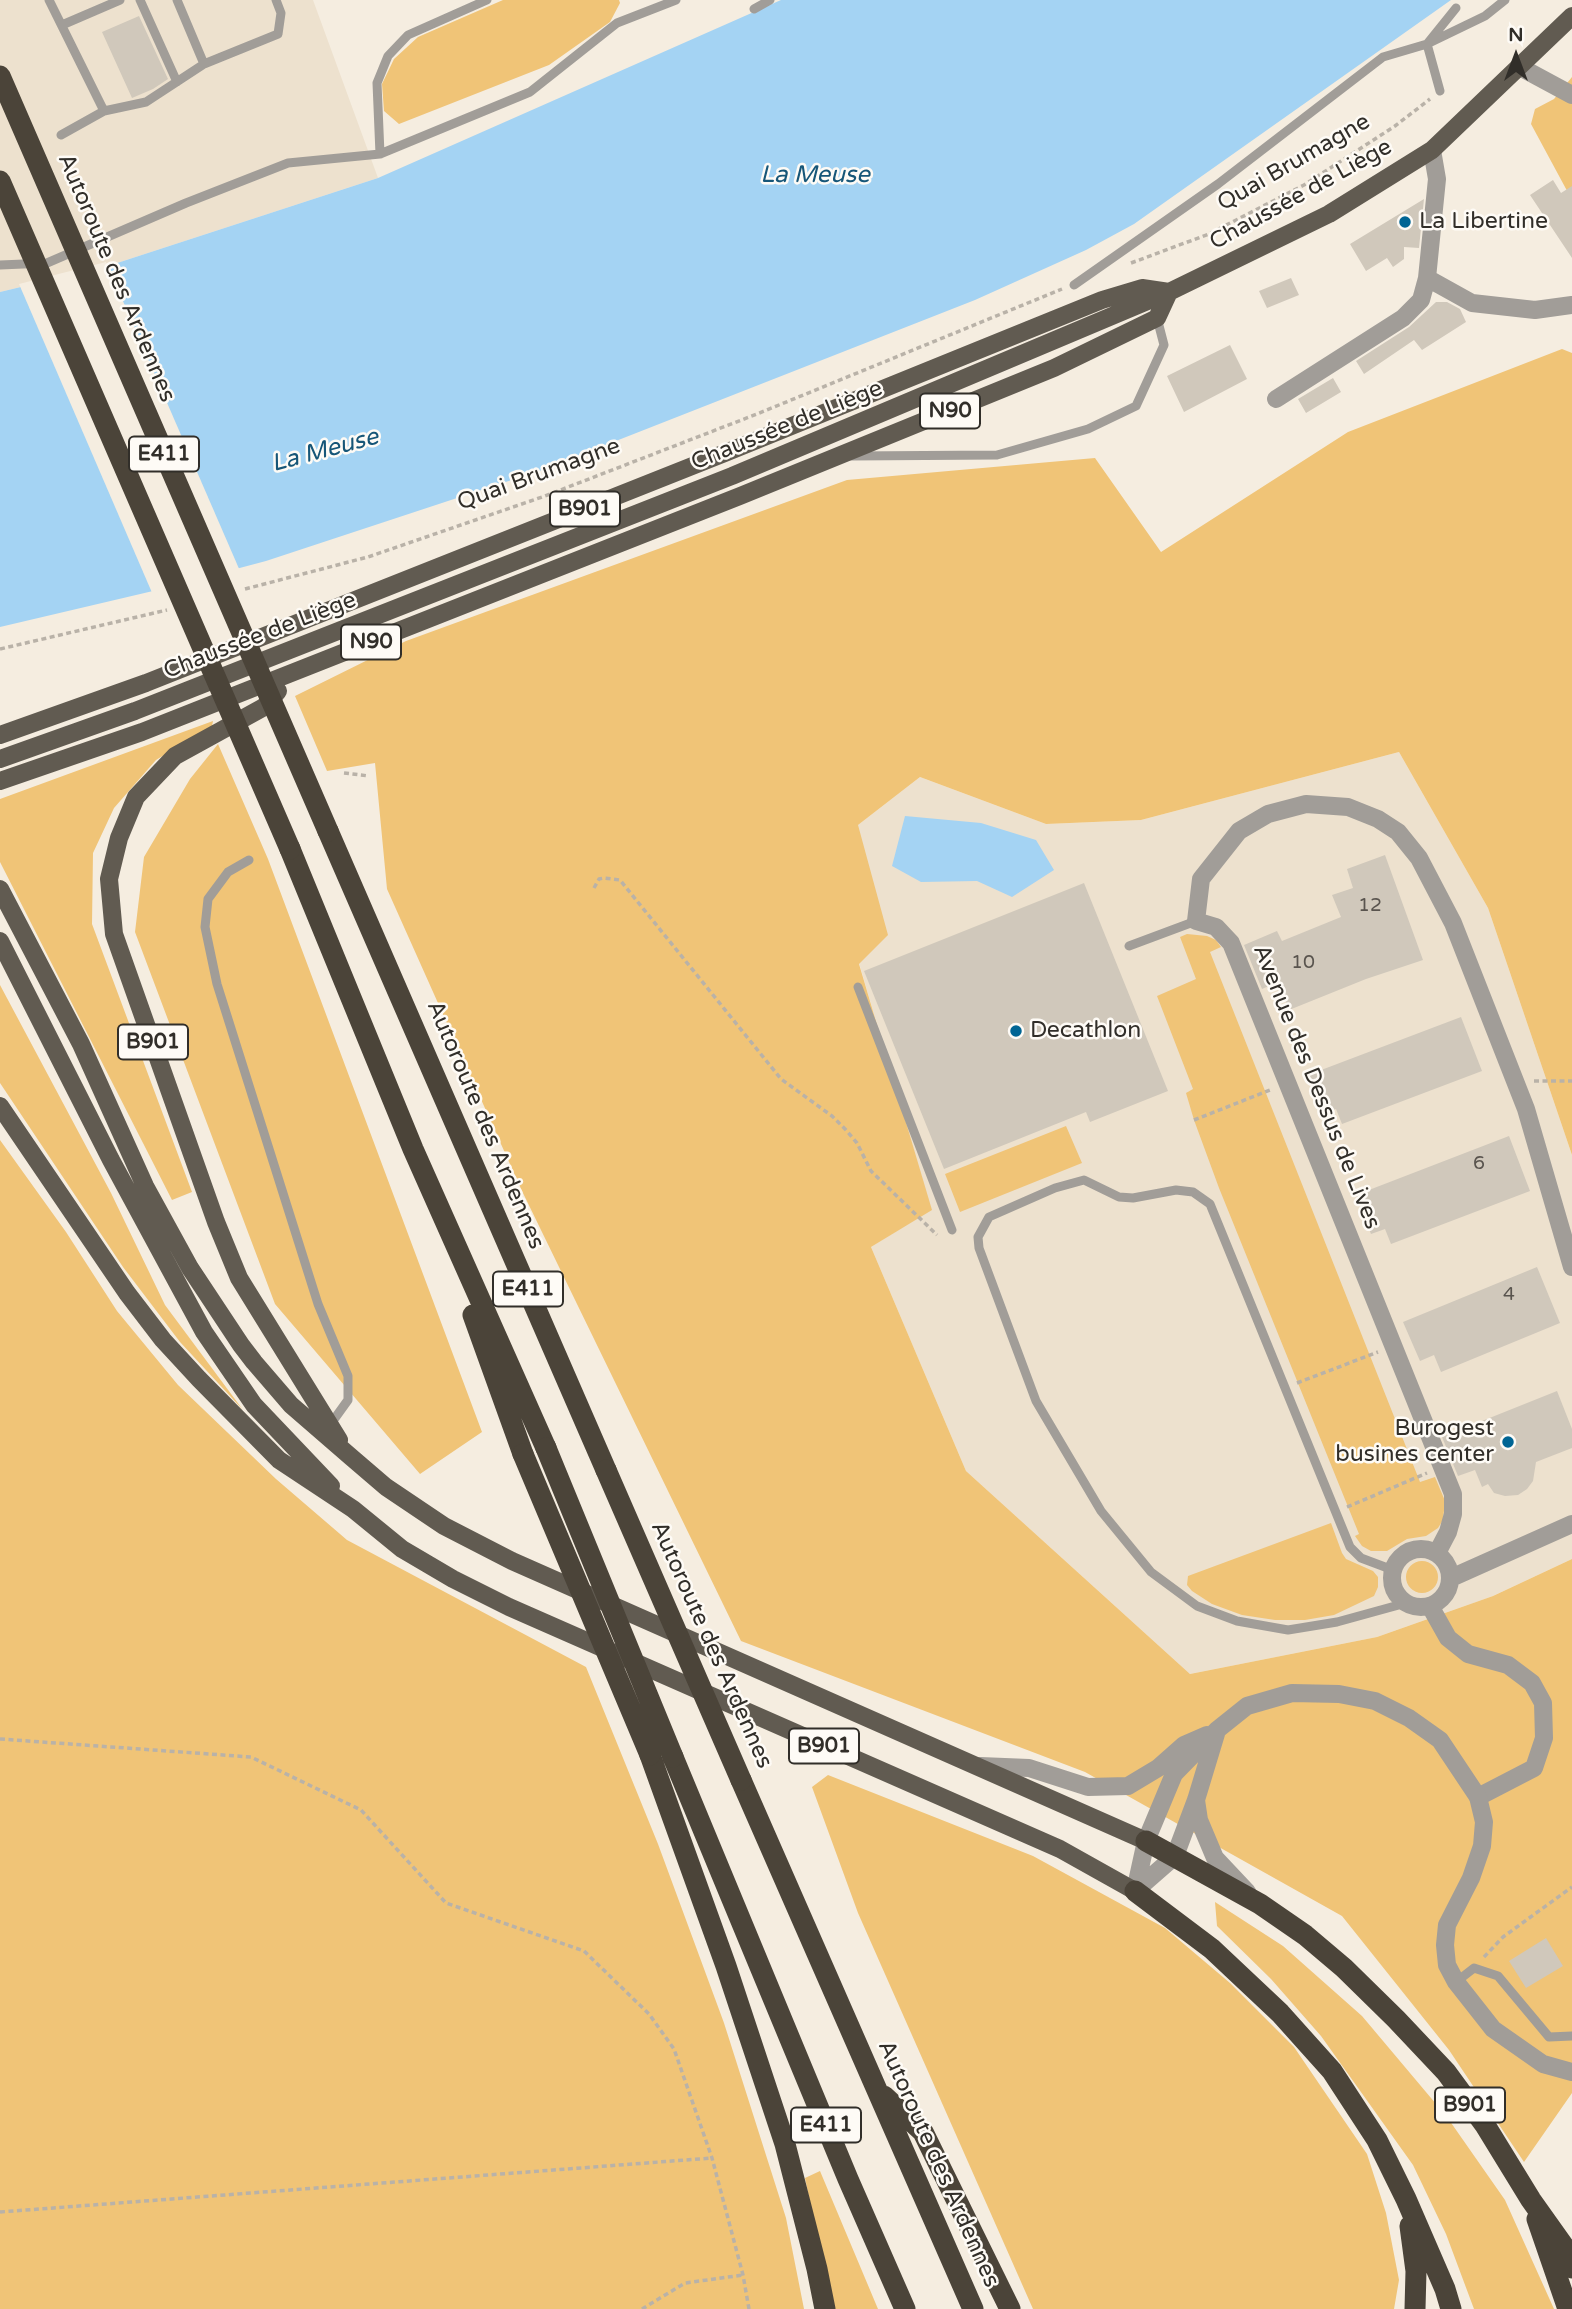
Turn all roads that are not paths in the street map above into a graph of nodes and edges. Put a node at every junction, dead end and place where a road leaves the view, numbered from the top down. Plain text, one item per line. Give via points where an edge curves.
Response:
1 (49, 0) edge
2 (120, 0) edge
3 (140, 0) edge
4 (177, 0) edge
5 (276, 0) edge
6 (487, 0) edge
7 (676, 0) edge
8 (770, 0) edge
9 (1505, 0) edge
10 (1456, 8) dead end
11 (754, 9) dead end
12 (1572, 16) edge
13 (62, 25) junction
14 (1427, 44) junction
15 (204, 65) junction
16 (1520, 67) junction
17 (0, 76) edge
18 (177, 82) junction
19 (1440, 91) road end
20 (1572, 95) edge
21 (104, 111) junction
22 (61, 135) dead end
23 (1432, 150) junction
24 (380, 154) junction
25 (0, 181) edge
26 (0, 265) edge
27 (1427, 278) junction
28 (1074, 285) road end
29 (1169, 292) junction
30 (1572, 304) edge
31 (1157, 318) junction
32 (1276, 398) dead end
33 (840, 456) junction
34 (295, 671) junction
35 (0, 735) edge
36 (0, 759) edge
37 (0, 781) edge
38 (249, 860) dead end
39 (0, 889) edge
40 (1196, 920) junction
41 (0, 941) edge
42 (1129, 946) dead end
43 (858, 987) dead end
44 (0, 1107) edge
45 (413, 1149) junction
46 (952, 1230) dead end
47 (1572, 1267) edge
48 (330, 1425) junction
49 (351, 1457) junction
50 (353, 1509) junction
51 (1572, 1524) edge
52 (1437, 1553) junction
53 (1393, 1570) junction
54 (1451, 1578) junction
55 (1406, 1603) junction
56 (1430, 1606) junction
57 (1217, 1730) junction
58 (980, 1766) junction
59 (1478, 1797) junction
60 (1196, 1800) junction
61 (1146, 1841) junction
62 (1175, 1856) junction
63 (1135, 1891) junction
64 (1260, 1904) junction
65 (1456, 1982) junction
66 (1572, 2036) edge
67 (1572, 2071) edge
68 (877, 2090) junction
69 (1406, 2199) junction
70 (1531, 2200) junction
71 (1572, 2267) edge
72 (825, 2309) edge
73 (905, 2309) edge
74 (973, 2309) edge
75 (1010, 2309) edge
76 (1415, 2309) edge
77 (1451, 2309) edge
78 (1568, 2309) edge

1 - 13 lane
2 - 13 lane
3 - 18 lane
4 - 15 lane
5 - 15 lane via 281,13 278,34
6 - 24 lane via 408,35 388,56 377,83
7 - 24 lane via 617,23 530,92
8 - 11 lane
9 - 14 lane, Quai Brumagne via 1485,16
10 - 14 lane
12 - 16 main road, Chaussée de Liège / N90
13 - 21 lane
14 - 19 lane
14 - 28 lane, Quai Brumagne via 1383,57 1218,184
15 - 18 lane
16 - 20 street
16 - 23 main road, Chaussée de Liège / N90
17 - 68 highway, Autoroute des Ardennes / E411, bridge
18 - 21 lane via 146,102
21 - 22 lane
23 - 27 street via 1437,179
23 - 29 main road, Chaussée de Liège / N90 via 1329,214
24 - 26 lane via 288,163 47,263
25 - 45 highway, E411, bridge via 290,849
27 - 30 street via 1472,303 1535,310
27 - 32 street via 1421,300 1403,318
29 - 31 main road
29 - 35 main road, B901 via 1142,288 1102,300 210,657
29 - 36 main road, Chaussée de Liège / N90 via 732,476 135,711
31 - 33 main road, Chaussée de Liège / N90 via 1054,368
31 - 33 lane via 1164,345 1136,406 1088,429 997,455
33 - 34 main road, Chaussée de Liège / N90
34 - 37 main road, Chaussée de Liège / N90 via 142,732
34 - 48 main road, B901 via 264,707 175,756 136,797 118,838 109,879 114,933 239,1278
38 - 48 lane via 228,872 208,899 205,927 217,984 318,1304 348,1376 348,1400
39 - 49 main road, B901 via 190,1268 240,1345 291,1405
40 - 42 lane
40 - 47 street via 1201,879 1239,831 1268,814 1306,804 1348,807 1398,832 1419,858 1453,923 1526,1109
40 - 52 street, Avenue des Dessus de Lives via 1216,927 1231,943 1453,1494 1453,1514
41 - 50 main road, B901 via 204,1332 254,1405
43 - 46 lane
44 - 50 main road, B901 via 163,1339 279,1460
45 - 72 highway, bridge via 523,1454 650,1755 726,1966 785,2144
45 - 73 highway, E411, bridge via 546,1448
48 - 49 main road, B901
49 - 58 main road, B901 via 444,1526 512,1561
50 - 63 main road, B901 via 402,1549 509,1608 1060,1849
51 - 54 street
52 - 53 street via 1426,1549 1406,1552
52 - 54 street
53 - 55 street via 1393,1588
53 - 55 lane via 1361,1558 1350,1547 1210,1204 1193,1192 1119,1197 1084,1180 989,1217 978,1237 979,1248 1036,1401 1101,1511 1151,1573 1197,1606 1237,1621 1288,1630
54 - 56 street via 1444,1597
55 - 56 street
56 - 59 street via 1448,1638 1468,1654 1508,1664 1532,1683 1543,1703 1544,1738 1534,1768
57 - 58 street via 1184,1745 1128,1786 1088,1787 1029,1768
57 - 59 street via 1247,1706 1292,1693 1339,1694 1375,1701 1440,1740
57 - 60 street
57 - 61 street via 1174,1774
58 - 61 main road, B901
59 - 65 street via 1484,1822 1482,1846 1447,1925 1447,1965
60 - 62 street
60 - 64 street via 1215,1858
61 - 62 highway, B901
61 - 63 street
62 - 63 street
62 - 64 highway, B901
63 - 69 highway, B901 via 1212,1949 1332,2071 1377,2140
64 - 70 highway, B901 via 1344,1968 1446,2072
65 - 66 lane via 1474,1968 1498,1976 1549,2038
65 - 67 street via 1493,2029 1542,2064
68 - 74 highway, Autoroute des Ardennes / E411
68 - 75 highway via 923,2132
69 - 76 highway, B901 via 1416,2271
69 - 77 highway, B901
70 - 71 highway, B901 via 1563,2245
70 - 78 highway, B901

